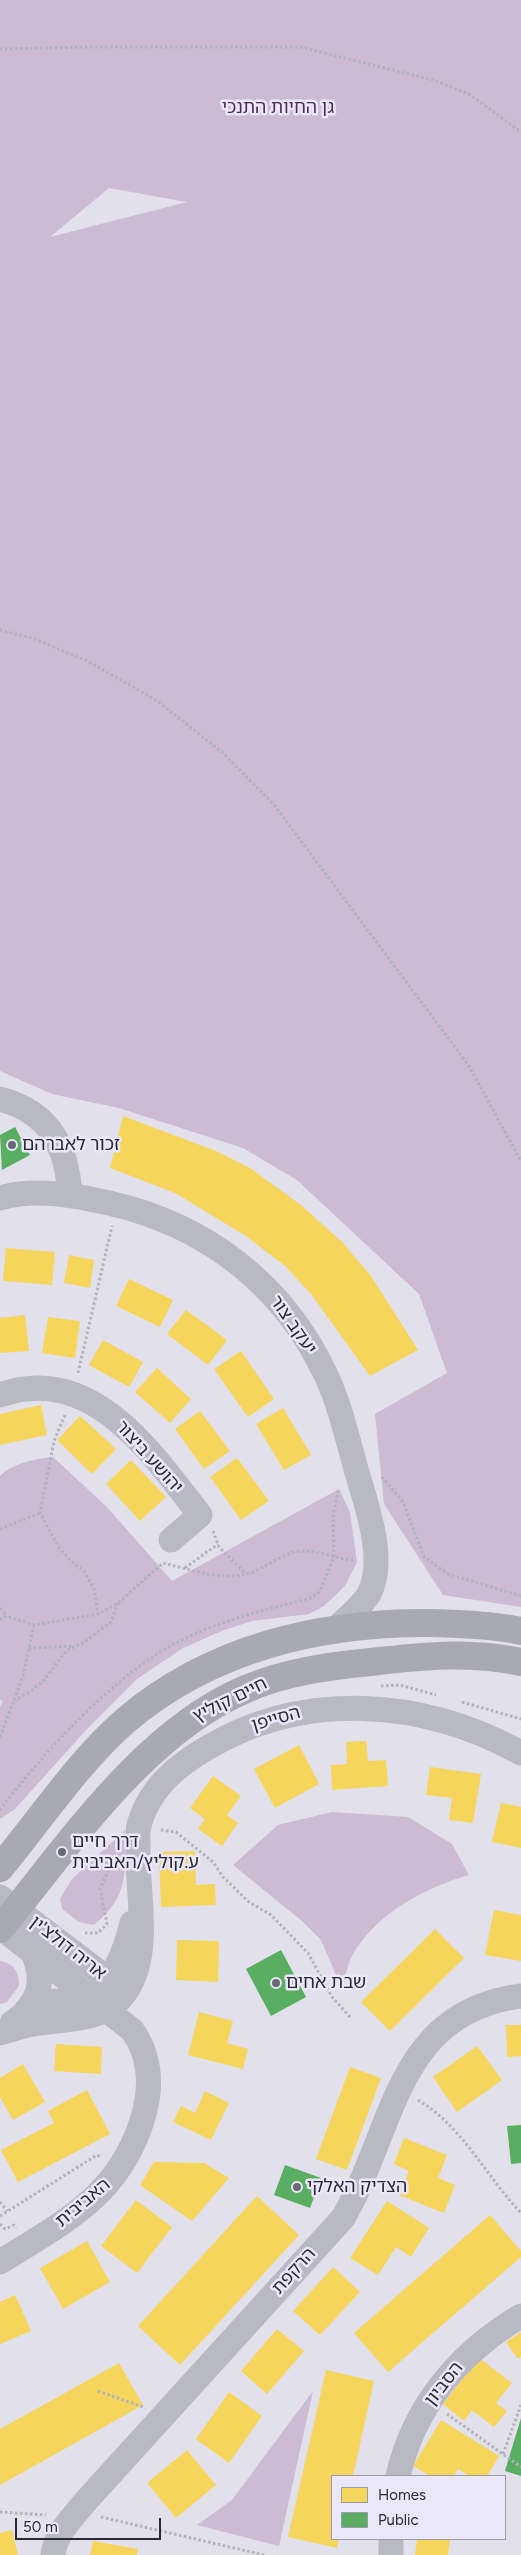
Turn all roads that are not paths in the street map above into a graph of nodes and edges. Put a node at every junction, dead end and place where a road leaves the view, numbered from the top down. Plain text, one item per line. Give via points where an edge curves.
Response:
1 (0, 1099) edge
2 (70, 1195) junction
3 (0, 1198) edge
4 (0, 1395) edge
5 (171, 1540) dead end
6 (334, 1629) junction
7 (521, 1631) edge
8 (521, 1662) edge
9 (521, 1753) edge
10 (0, 1868) edge
11 (138, 1896) junction
12 (4, 1918) edge
13 (32, 1950) junction
14 (108, 1979) junction
15 (521, 1996) edge
16 (99, 2003) junction
17 (20, 2017) junction
18 (0, 2033) edge
19 (0, 2262) edge
20 (521, 2316) edge
21 (398, 2475) edge
22 (391, 2540) edge
23 (53, 2555) edge
24 (391, 2555) edge

1 - 2 street via 33,1112 52,1132 64,1152
2 - 3 street, יעקב צור via 44,1192
2 - 6 street, יעקב צור via 158,1216 196,1234 232,1258 272,1292 300,1331 326,1374 340,1410 368,1512 377,1560 375,1578 368,1595
4 - 5 street, יהושע ביצור via 42,1387 88,1400 112,1416 157,1459 200,1515
6 - 7 main road, חיים קוליץ via 390,1623 460,1624
6 - 10 main road, חיים קוליץ via 304,1634 225,1660 158,1695 124,1722 96,1751
8 - 12 main road, חיים קוליץ via 457,1654 336,1666 281,1677 221,1701 188,1720 140,1764
9 - 11 street, הסייפן via 471,1731 400,1712 340,1707 283,1715 247,1727 186,1760 162,1782 146,1804 138,1827
11 - 14 street, הסייפן via 126,1943
11 - 16 street, הסייפן via 142,1933 138,1962 123,1996
12 - 13 street, אריה דולצ'ין
12 - 14 street, אריה דולצ'ין
13 - 16 street, אריה דולצ'ין
13 - 17 street via 39,1968 40,1986 30,2007
14 - 16 street, הסייפן
15 - 23 street, הרקפת via 480,2005 458,2017 424,2048 410,2067 361,2184 343,2218 66,2524 54,2546
16 - 17 street via 45,2003
16 - 18 street via 91,2016 30,2024
16 - 19 street, האביבית via 132,2030 146,2059 149,2079 140,2129 128,2156 111,2182 96,2197 70,2218
17 - 18 street
20 - 21 street, הסביון via 483,2341 454,2368 428,2400
22 - 24 street

